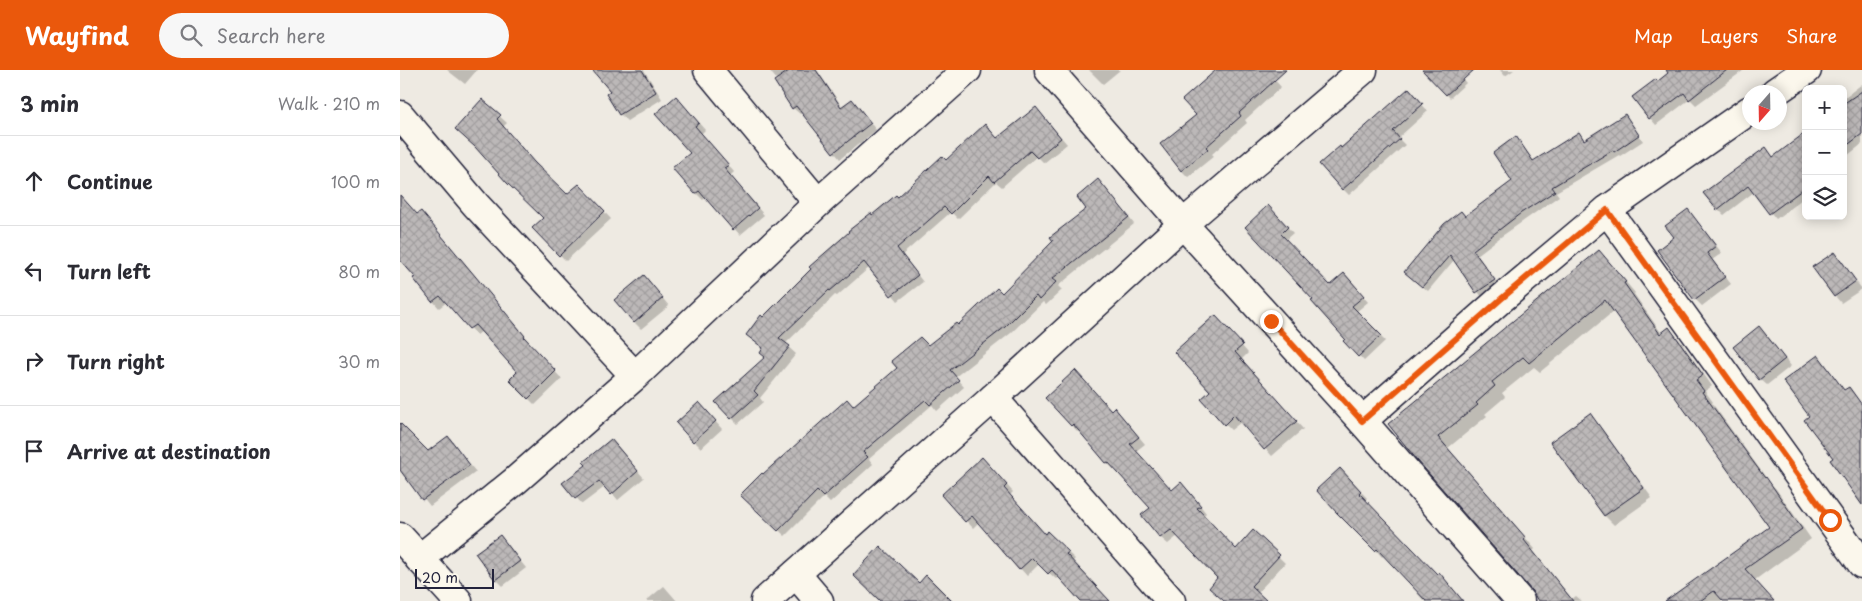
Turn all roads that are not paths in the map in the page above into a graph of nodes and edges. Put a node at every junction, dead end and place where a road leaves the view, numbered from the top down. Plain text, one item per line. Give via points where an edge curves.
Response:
1 (708, 70) edge
2 (967, 70) edge
3 (1049, 70) edge
4 (1363, 70) edge
5 (1807, 70) edge
6 (1785, 85) edge
7 (400, 115) edge
8 (1742, 116) edge
9 (818, 203) junction
10 (1607, 210) junction
11 (1182, 224) junction
12 (635, 376) junction
13 (993, 398) junction
14 (1362, 421) junction
15 (400, 537) edge
16 (419, 559) junction
17 (1862, 564) edge
18 (796, 574) junction
19 (458, 601) edge
20 (765, 601) edge
21 (820, 601) edge
22 (1170, 601) edge
23 (1520, 601) edge

1 - 9 street
2 - 9 street
3 - 11 street
4 - 11 street
5 - 6 street
7 - 12 street via 476,205
8 - 10 street
9 - 12 street
10 - 14 street
10 - 17 street
11 - 13 street
11 - 14 street
12 - 16 street via 515,481
13 - 18 street
13 - 22 street
14 - 23 street
15 - 16 street
16 - 19 street
18 - 20 street
18 - 21 street

